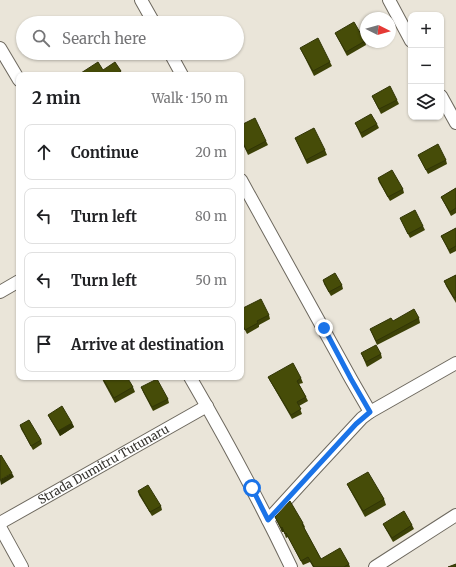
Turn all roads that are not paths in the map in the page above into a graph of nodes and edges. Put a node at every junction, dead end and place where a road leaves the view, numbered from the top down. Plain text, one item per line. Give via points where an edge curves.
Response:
1 (141, 0) edge
2 (389, 0) edge
3 (150, 16) edge
4 (408, 35) edge
5 (1, 51) edge
6 (174, 60) edge
7 (180, 72) edge
8 (16, 75) edge
9 (444, 101) edge
10 (456, 123) edge
11 (244, 185) edge
12 (16, 283) edge
13 (0, 292) edge
14 (456, 362) edge
15 (192, 380) edge
16 (207, 406) junction
17 (370, 412) junction
18 (456, 515) edge
19 (268, 520) junction
20 (0, 523) edge
21 (0, 527) edge
22 (22, 567) edge
23 (291, 567) edge
24 (375, 567) edge

1 - 3 street
2 - 4 street
5 - 8 street
6 - 7 street
9 - 10 street
11 - 17 street
12 - 13 street
14 - 17 street
15 - 16 street
16 - 19 street
16 - 20 street, Strada Dumitru Tutunaru
17 - 19 street
18 - 24 street
19 - 23 street
21 - 22 street

